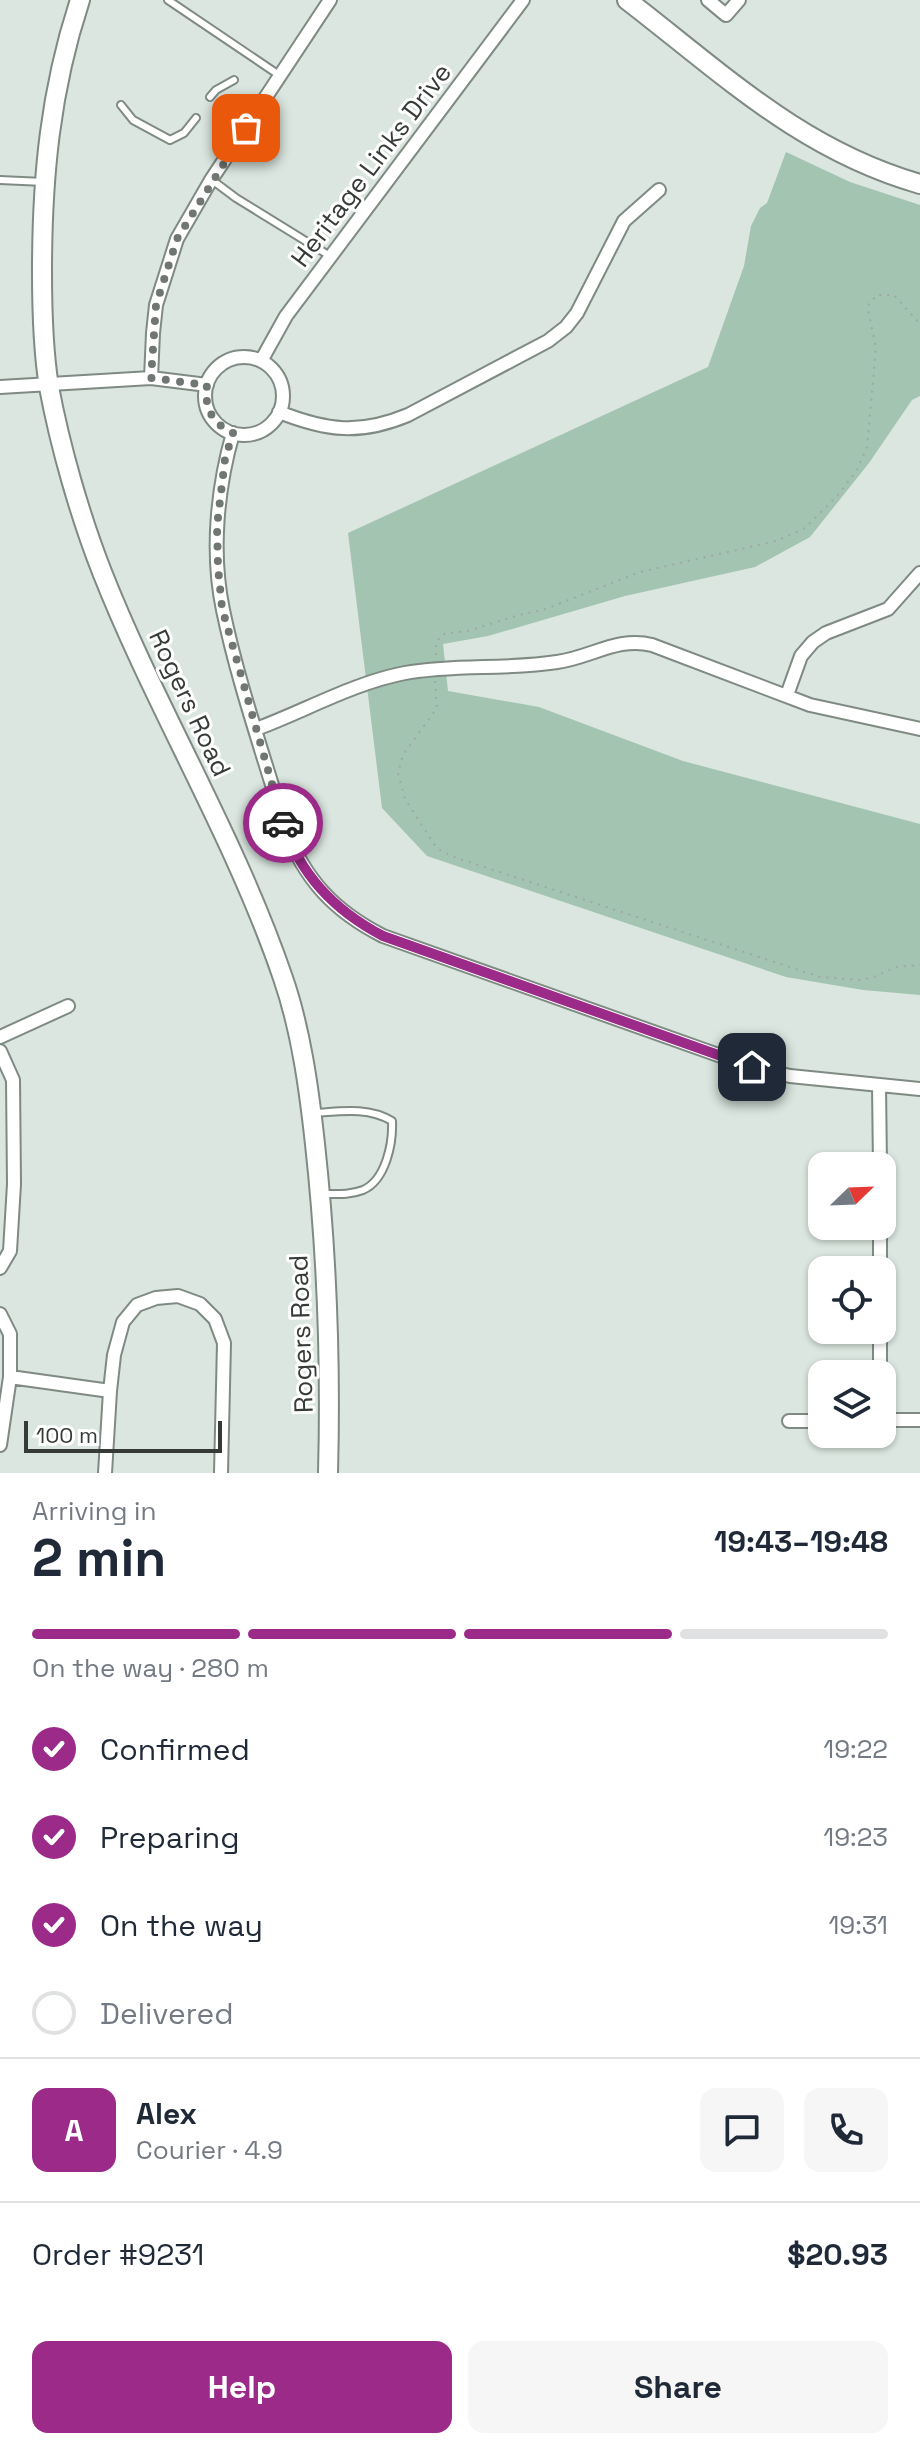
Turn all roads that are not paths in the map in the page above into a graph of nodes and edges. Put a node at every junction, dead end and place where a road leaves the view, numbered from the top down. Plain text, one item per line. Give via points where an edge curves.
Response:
1 (80, 0) edge
2 (168, 0) edge
3 (330, 0) edge
4 (523, 0) edge
5 (627, 0) edge
6 (708, 0) edge
7 (739, 0) edge
8 (279, 75) junction
9 (234, 80) dead end
10 (210, 97) dead end
11 (121, 105) dead end
12 (196, 118) dead end
13 (0, 180) edge
14 (211, 180) junction
15 (44, 182) junction
16 (920, 184) edge
17 (659, 190) dead end
18 (330, 256) junction
19 (261, 361) junction
20 (151, 378) junction
21 (49, 385) junction
22 (207, 385) junction
23 (0, 387) edge
24 (279, 412) junction
25 (233, 433) junction
26 (920, 573) edge
27 (787, 695) junction
28 (256, 729) junction
29 (920, 729) edge
30 (68, 1006) dead end
31 (0, 1037) edge
32 (0, 1051) edge
33 (879, 1085) junction
34 (920, 1089) edge
35 (312, 1113) junction
36 (880, 1152) edge
37 (321, 1194) junction
38 (0, 1268) edge
39 (0, 1314) edge
40 (5, 1376) edge
41 (110, 1391) junction
42 (896, 1420) edge
43 (920, 1420) edge
44 (789, 1421) dead end
45 (808, 1421) edge
46 (0, 1445) edge
47 (105, 1473) edge
48 (221, 1473) edge
49 (328, 1473) edge

1 - 15 main road, Rogers Road via 54,103
2 - 8 lane
3 - 8 street
4 - 18 street, Heritage Links Drive
5 - 16 main road via 796,130 882,172
6 - 7 street via 726,15
8 - 14 street
9 - 10 lane
11 - 12 lane via 133,120 170,140
13 - 15 lane
14 - 18 lane
14 - 20 street via 177,239 156,305
15 - 21 main road, Rogers Road via 42,313
17 - 24 street via 624,221 577,313 548,341 385,424 338,429
18 - 19 street, Heritage Links Drive
19 - 22 street via 228,361 218,366
19 - 24 street via 278,377
20 - 21 street
20 - 22 street
21 - 23 street
21 - 35 main road, Rogers Road via 101,569 254,900 284,982
22 - 25 street via 207,409 213,420
24 - 25 street via 260,431
25 - 28 street via 217,526 218,567 222,608
26 - 27 street via 888,609 813,642 801,656
27 - 28 street via 652,645 620,643 562,662 396,675
27 - 29 street via 825,709
28 - 33 street via 297,856 334,904 366,927 752,1067
30 - 31 street
32 - 38 street via 13,1080 14,1184 10,1251
33 - 34 street
33 - 36 street
35 - 37 main road, Rogers Road
35 - 37 lane via 350,1111 380,1114 392,1121 378,1178 348,1194
37 - 49 main road, Rogers Road via 330,1334
39 - 40 street via 10,1334
40 - 41 street
40 - 46 street
41 - 47 street
41 - 48 street via 123,1322 137,1305 178,1296 200,1304 215,1319 224,1343
42 - 43 street
44 - 45 street

